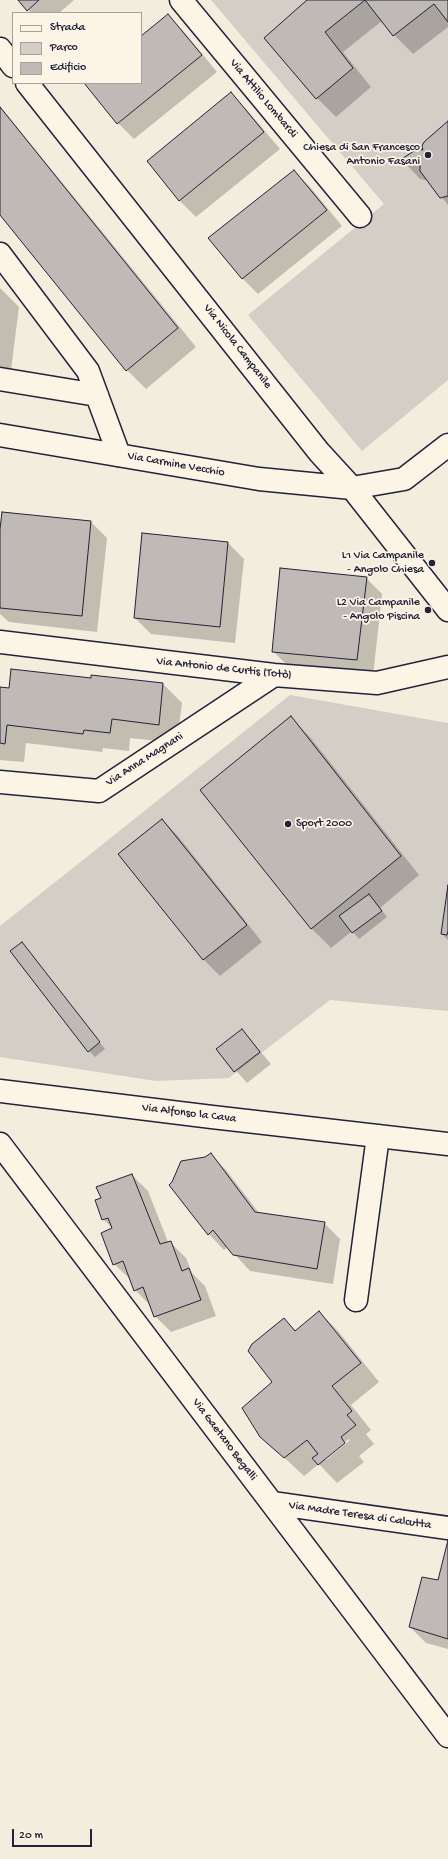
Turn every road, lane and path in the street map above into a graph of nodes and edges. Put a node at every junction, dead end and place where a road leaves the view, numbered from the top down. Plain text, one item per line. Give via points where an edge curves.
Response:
1 (181, 0) edge
2 (0, 49) edge
3 (12, 65) edge
4 (28, 84) edge
5 (360, 216) dead end
6 (4, 263) edge
7 (0, 379) edge
8 (97, 395) junction
9 (0, 435) edge
10 (448, 445) edge
11 (119, 456) junction
12 (352, 488) junction
13 (448, 610) edge
14 (0, 642) edge
15 (448, 667) edge
16 (274, 675) junction
17 (0, 782) edge
18 (0, 1091) edge
19 (378, 1136) junction
20 (0, 1144) edge
21 (448, 1144) edge
22 (356, 1300) dead end
23 (272, 1503) junction
24 (448, 1528) edge
25 (448, 1736) edge

1 - 5 street, Via Attilio Lombardi
2 - 3 street
4 - 12 street, Via Nicola Campanile via 319,452
6 - 8 street via 88,371
7 - 8 street
8 - 11 street
9 - 11 street, Via Carmine Vecchio
10 - 12 street, Via Carmine Vecchio via 404,478
11 - 12 street, Via Carmine Vecchio via 258,479
12 - 13 street, Via Nicola Campanile
14 - 16 street, Via Antonio de Curtis (Totò)
15 - 16 street, Via Antonio de Curtis (Totò) via 377,683
16 - 17 street, Via Anna Magnani via 99,791
18 - 19 street, Via Alfonso la Cava
19 - 21 street, Via Alfonso la Cava
19 - 22 street
20 - 23 street, Via Gaetano Begalli
23 - 24 street, Via Madre Teresa di Calcutta
23 - 25 street, Via Gaetano Begalli

